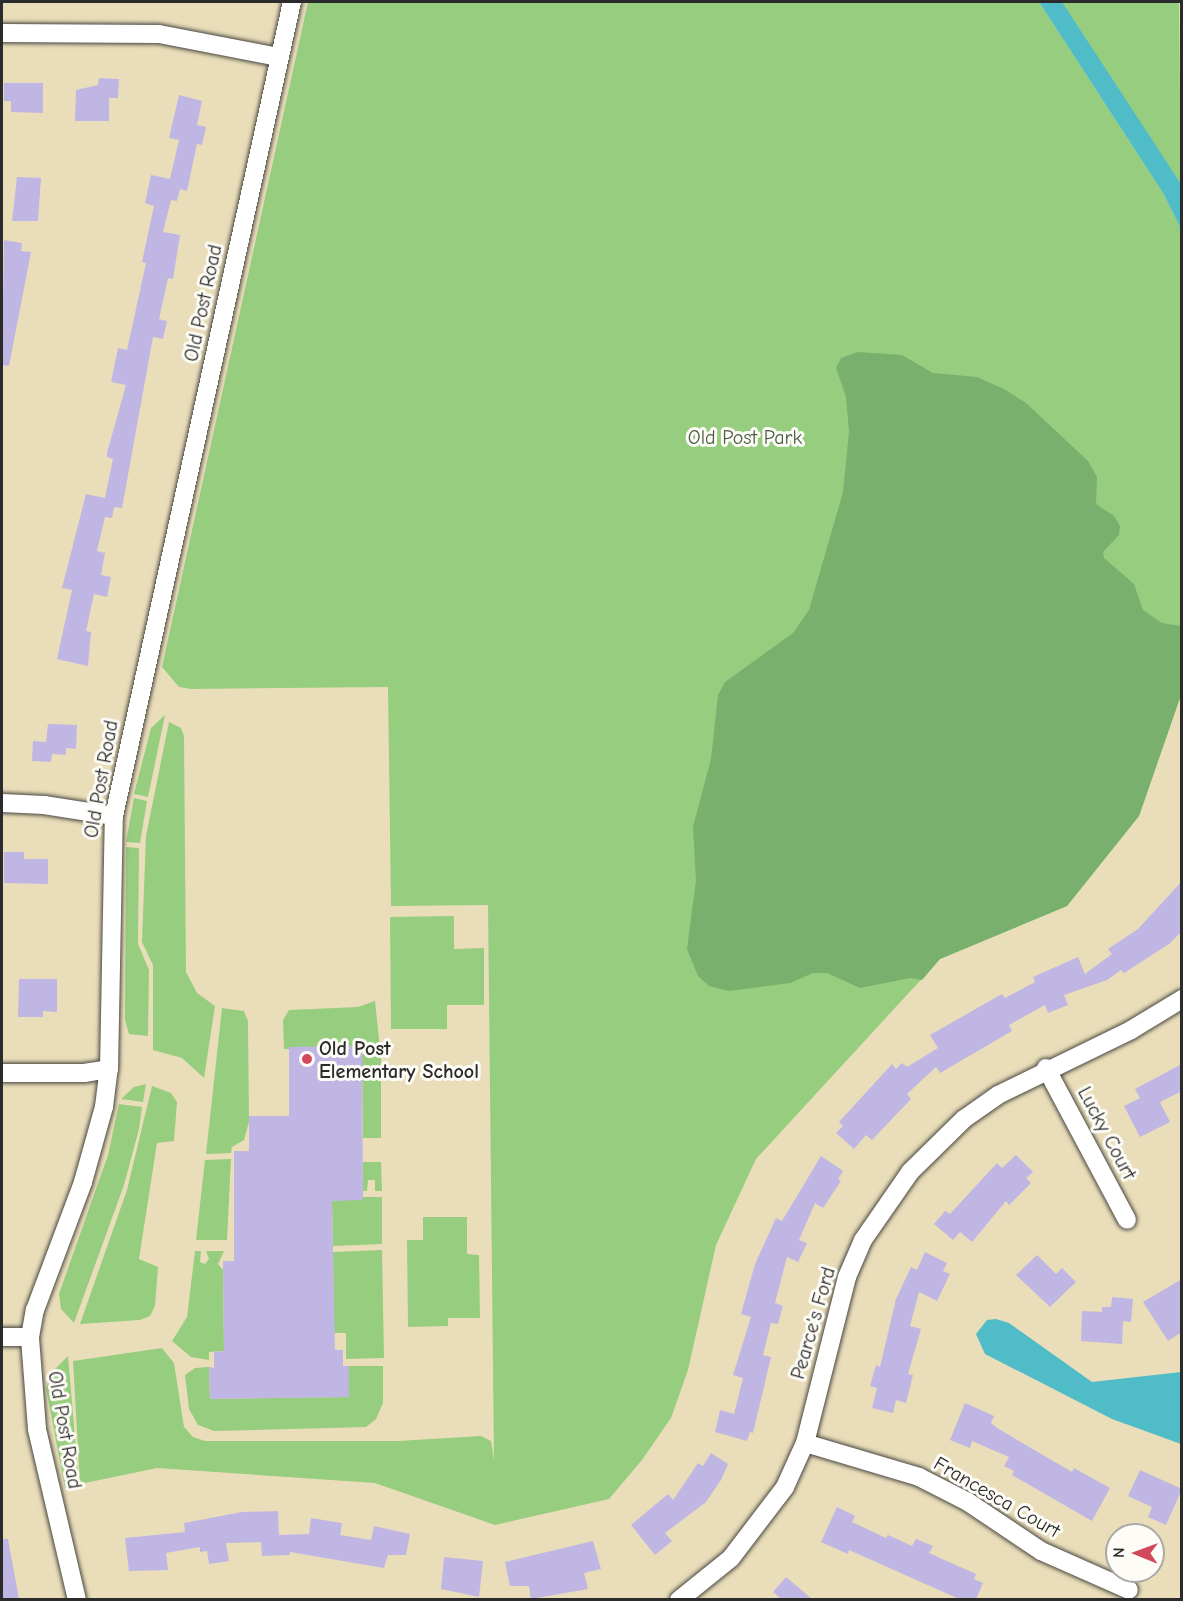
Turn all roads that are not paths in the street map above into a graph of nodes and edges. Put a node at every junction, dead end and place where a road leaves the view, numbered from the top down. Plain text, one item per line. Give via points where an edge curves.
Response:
1 (292, 2) edge
2 (2, 33) edge
3 (278, 57) junction
4 (2, 803) edge
5 (114, 816) junction
6 (1182, 999) edge
7 (1047, 1068) junction
8 (109, 1069) junction
9 (2, 1073) edge
10 (1127, 1220) dead end
11 (2, 1337) edge
12 (30, 1337) junction
13 (805, 1443) junction
14 (1129, 1590) dead end
15 (77, 1599) edge
16 (679, 1599) edge

1 - 3 street, Old Post Road
2 - 3 street via 159,34
3 - 5 street, Old Post Road
4 - 5 street via 44,804
5 - 8 street, Old Post Road
6 - 7 street, Pearce's Ford via 1131,1030
7 - 10 street, Lucky Court
7 - 13 street, Pearce's Ford via 964,1119 910,1172 884,1207 847,1277
8 - 9 street via 84,1073
8 - 12 street, Old Post Road via 95,1143 35,1310
11 - 12 street
12 - 15 street, Old Post Road via 37,1429
13 - 14 street, Francesca Court via 919,1477 968,1502 1041,1551
13 - 16 street, Pearce's Ford via 785,1487 760,1525 732,1558

